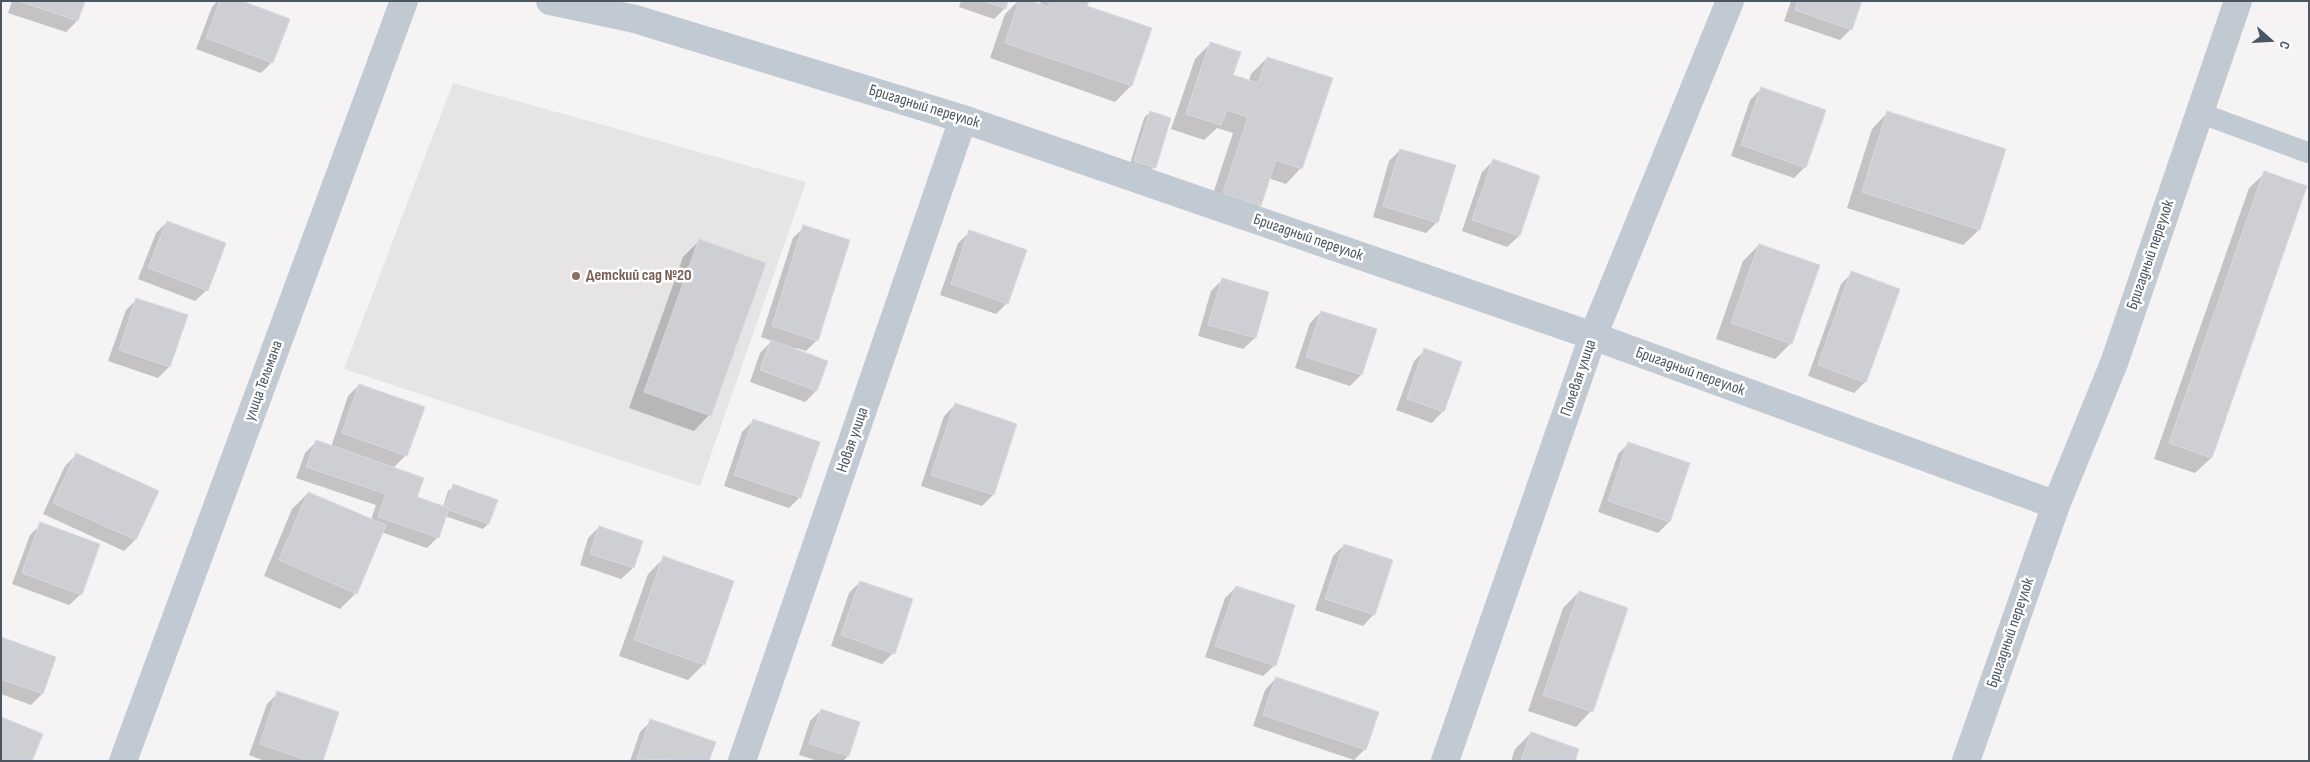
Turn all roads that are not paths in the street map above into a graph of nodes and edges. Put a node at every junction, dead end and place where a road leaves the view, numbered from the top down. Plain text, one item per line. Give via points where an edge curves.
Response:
1 (404, 1) edge
2 (550, 1) edge
3 (1730, 1) edge
4 (2238, 1) edge
5 (2200, 113) junction
6 (963, 119) junction
7 (2309, 153) edge
8 (1593, 336) junction
9 (2056, 506) junction
10 (124, 761) edge
11 (742, 761) edge
12 (1445, 761) edge
13 (1966, 761) edge

1 - 10 street, улица Тельмана
2 - 6 street, Бригадный переулок via 635,19
3 - 8 street, Полевая улица
4 - 5 street, Бригадный переулок
5 - 7 lane
5 - 9 street, Бригадный переулок via 2114,363
6 - 8 street, Бригадный переулок
6 - 11 street, Новая улица
8 - 9 street, Бригадный переулок
8 - 12 street, Полевая улица
9 - 13 street, Бригадный переулок

